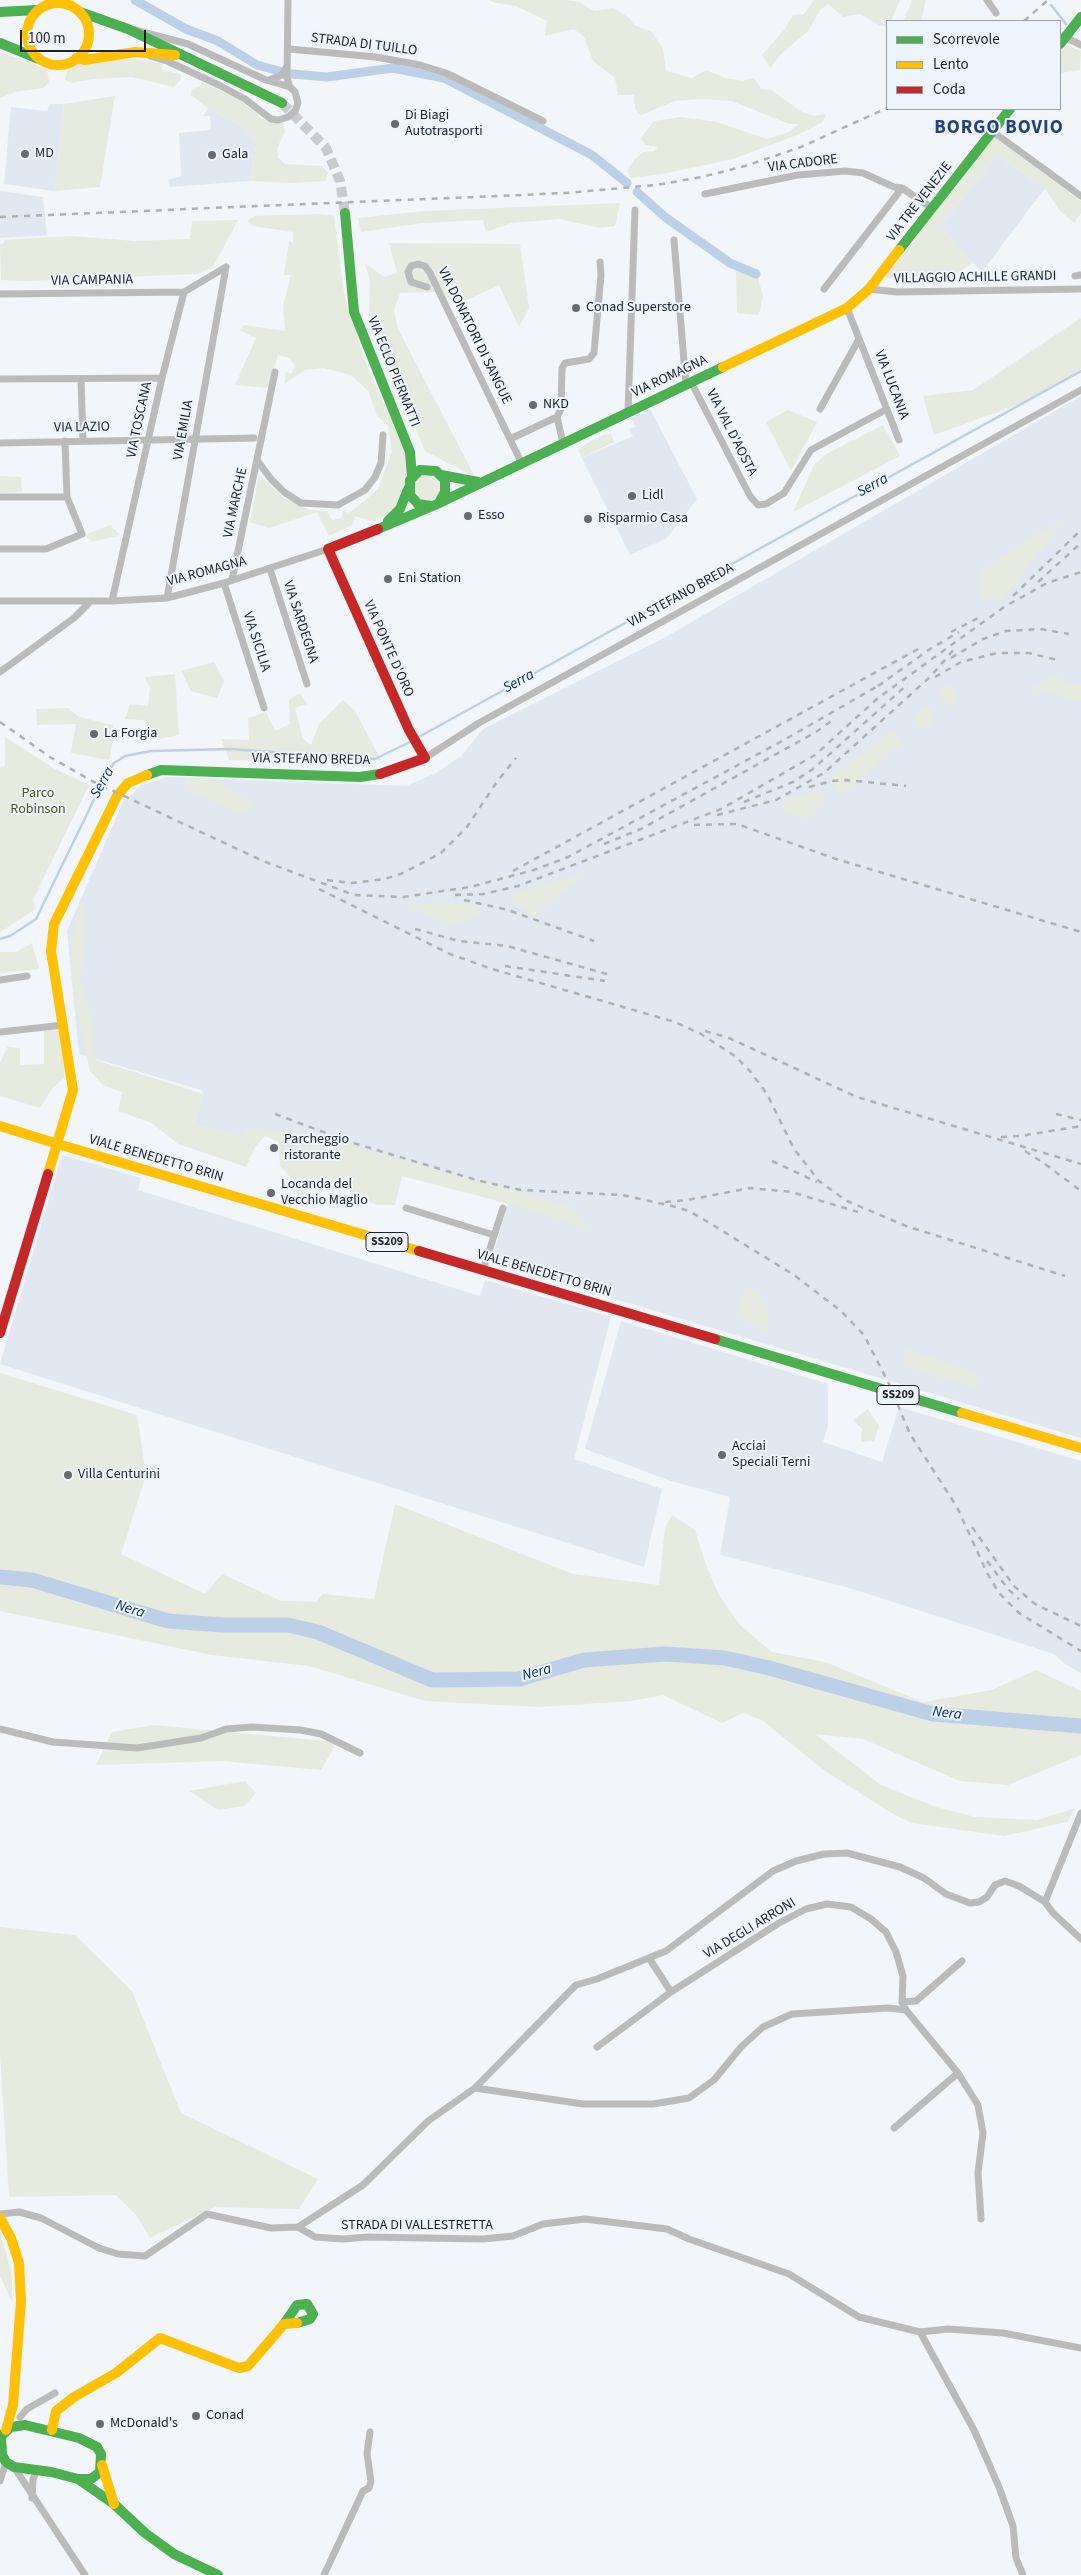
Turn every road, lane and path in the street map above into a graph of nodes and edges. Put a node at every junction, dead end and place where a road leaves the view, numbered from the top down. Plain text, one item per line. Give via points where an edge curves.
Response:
1 (288, 0) edge
2 (987, 0) edge
3 (58, 2) edge
4 (37, 10) junction
5 (0, 12) edge
6 (80, 12) junction
7 (996, 13) dead end
8 (1081, 17) edge
9 (128, 29) junction
10 (1062, 41) edge
11 (0, 44) edge
12 (1081, 45) edge
13 (289, 49) junction
14 (135, 52) junction
15 (179, 55) junction
16 (76, 58) junction
17 (41, 60) junction
18 (288, 64) junction
19 (266, 80) junction
20 (290, 87) junction
21 (282, 104) tunnel mouth
22 (1009, 110) edge
23 (543, 121) dead end
24 (992, 131) junction
25 (902, 188) junction
26 (705, 194) dead end
27 (1081, 196) edge
28 (932, 208) junction
29 (635, 210) dead end
30 (345, 213) tunnel mouth
31 (674, 240) dead end
32 (600, 262) dead end
33 (427, 287) dead end
34 (824, 289) dead end
35 (869, 289) junction
36 (1081, 289) edge
37 (184, 292) junction
38 (0, 294) edge
39 (847, 308) junction
40 (859, 339) junction
41 (275, 372) dead end
42 (162, 378) junction
43 (0, 379) edge
44 (81, 379) junction
45 (688, 383) junction
46 (1081, 390) edge
47 (820, 409) dead end
48 (886, 409) junction
49 (628, 412) junction
50 (557, 417) junction
51 (383, 435) dead end
52 (254, 438) dead end
53 (195, 439) junction
54 (510, 439) junction
55 (149, 440) junction
56 (899, 440) dead end
57 (65, 441) junction
58 (82, 441) junction
59 (0, 443) edge
60 (563, 443) junction
61 (410, 452) junction
62 (257, 460) junction
63 (521, 462) junction
64 (430, 469) junction
65 (441, 475) junction
66 (412, 476) junction
67 (478, 482) junction
68 (408, 489) junction
69 (0, 497) edge
70 (67, 497) junction
71 (435, 504) junction
72 (383, 525) junction
73 (0, 549) edge
74 (328, 549) junction
75 (270, 569) junction
76 (232, 580) junction
77 (224, 583) junction
78 (167, 598) junction
79 (0, 601) edge
80 (92, 601) junction
81 (112, 601) junction
82 (0, 672) edge
83 (307, 684) dead end
84 (264, 708) dead end
85 (425, 758) junction
86 (27, 976) dead end
87 (0, 980) edge
88 (64, 1025) junction
89 (0, 1032) edge
90 (0, 1126) edge
91 (58, 1144) junction
92 (406, 1208) dead end
93 (503, 1208) dead end
94 (494, 1235) junction
95 (483, 1270) junction
96 (0, 1333) edge
97 (1081, 1448) edge
98 (0, 1729) edge
99 (360, 1753) dead end
100 (1081, 1813) edge
101 (1045, 1902) junction
102 (1081, 1939) edge
103 (650, 1958) junction
104 (962, 1961) dead end
105 (671, 1992) junction
106 (902, 2002) junction
107 (906, 2010) junction
108 (597, 2047) dead end
109 (958, 2073) junction
110 (475, 2088) junction
111 (894, 2128) dead end
112 (0, 2214) edge
113 (0, 2218) edge
114 (981, 2218) dead end
115 (298, 2227) junction
116 (284, 2324) dead end
117 (920, 2332) junction
118 (1081, 2348) edge
119 (55, 2393) dead end
120 (13, 2405) junction
121 (22, 2421) junction
122 (52, 2430) junction
123 (370, 2432) dead end
124 (3, 2434) edge
125 (6, 2460) edge
126 (102, 2465) junction
127 (37, 2470) junction
128 (0, 2480) edge
129 (78, 2480) junction
130 (32, 2498) junction
131 (114, 2504) junction
132 (85, 2575) edge
133 (218, 2575) edge
134 (324, 2575) edge
135 (1022, 2575) edge

1 - 13 street
2 - 7 street
3 - 4 main road
3 - 6 main road
4 - 5 main road
4 - 17 main road via 31,18 27,36 34,54
6 - 9 main road
6 - 16 main road via 88,31 88,41
8 - 10 main road
9 - 15 main road
9 - 19 street via 188,44
10 - 12 street
11 - 17 main road
13 - 18 street
13 - 23 street, STRADA DI TUILLO via 376,56 420,65 446,73
14 - 15 main road
14 - 16 main road via 84,60
14 - 20 street via 192,72 245,99 271,119 288,117 294,111 298,103
15 - 21 main road
16 - 17 main road via 60,64
18 - 19 street via 282,75
18 - 20 street
19 - 20 street
22 - 24 main road, VIA TRE VENEZIE
24 - 27 street
24 - 28 main road, VIA TRE VENEZIE
25 - 26 street, VIA CADORE via 894,188 863,173 845,171 798,175
25 - 28 street, VIA CADORE
25 - 34 street
28 - 35 main road, VIA TRE VENEZIE
29 - 49 street
30 - 61 main road, VIA ECLO PIERMATTI via 354,312
31 - 45 street
32 - 50 street via 594,353 589,359 565,363 562,368 561,409
33 - 54 street, VIA DONATORI DI SANGUE via 411,282 408,272 411,266 425,266 430,273
35 - 36 street, VILLAGGIO ACHILLE GRANDI via 897,292
35 - 39 main road, VIA ROMAGNA
37 - 38 street, VIA CAMPANIA
37 - 42 street, VIA TOSCANA
37 - 53 street, VIA EMILIA via 226,266
39 - 40 street, VIA LUCANIA
39 - 45 main road, VIA ROMAGNA
40 - 47 street, VIA LUCANIA
40 - 48 street, VIA LUCANIA
41 - 62 street, VIA MARCHE
42 - 44 street
42 - 55 street, VIA TOSCANA
43 - 44 street
44 - 58 street
45 - 48 street, VIA VAL D'AOSTA via 758,505 784,493 811,450
45 - 49 main road, VIA ROMAGNA
46 - 85 street, VIA STEFANO BREDA via 479,723
48 - 56 street, VIA LUCANIA
49 - 60 main road, VIA ROMAGNA
50 - 54 street
50 - 60 street
51 - 62 street, VIA MARCHE via 381,463 375,477 365,490 338,505 301,502 284,492
52 - 53 street, VIA LAZIO
53 - 55 street, VIA LAZIO
53 - 78 street, VIA EMILIA
54 - 63 street, VIA DONATORI DI SANGUE
55 - 58 street, VIA LAZIO
55 - 81 street, VIA TOSCANA
57 - 58 street, VIA LAZIO
57 - 59 street, VIA LAZIO
57 - 70 street
60 - 63 main road, VIA ROMAGNA
61 - 64 main road, VIA ECLO PIERMATTI
61 - 66 main road, VIA ECLO PIERMATTI
62 - 76 street, VIA MARCHE
63 - 67 main road, VIA ROMAGNA
64 - 65 main road
64 - 66 main road via 420,470
65 - 67 main road
65 - 71 main road via 446,486 443,498
66 - 68 main road
67 - 71 main road, VIA ROMAGNA
68 - 71 main road via 413,500 424,506
68 - 72 main road, VIA ROMAGNA via 400,509
69 - 70 street
70 - 73 street via 82,534 46,550
71 - 72 main road, VIA ROMAGNA
72 - 74 main road, VIA ROMAGNA
74 - 75 street, VIA ROMAGNA
74 - 85 main road, VIA PONTE D'ORO via 409,730
75 - 76 street, VIA ROMAGNA
75 - 83 street, VIA SARDEGNA
76 - 77 street, VIA ROMAGNA
77 - 78 street, VIA ROMAGNA
77 - 84 street, VIA SICILIA
78 - 81 street, VIA ROMAGNA
79 - 80 street, VIA ROMAGNA
80 - 81 street, VIA ROMAGNA
80 - 82 street
85 - 88 main road, VIA STEFANO BREDA via 384,774 360,778 161,770 128,783 117,796 54,924 51,951
86 - 87 street
88 - 89 street
88 - 91 main road, VIA STEFANO BREDA via 73,1090
90 - 91 main road, VIALE BENEDETTO BRIN
91 - 95 main road, VIALE BENEDETTO BRIN / SS209
91 - 96 main road, VIA STEFANO BREDA
92 - 94 street
93 - 94 street
94 - 95 street
95 - 97 main road, VIALE BENEDETTO BRIN / SS209
98 - 99 street via 53,1742 136,1748 201,1738 226,1729 301,1730 321,1734
100 - 101 street
101 - 102 street
101 - 103 street via 1005,1881 995,1885 987,1897 970,1903 946,1894 924,1878 900,1867 847,1854 824,1854 774,1871 685,1939
103 - 105 street
103 - 110 street via 576,1985
104 - 106 street via 916,2001
105 - 106 street, VIA DEGLI ARRONI via 779,1923 806,1909 827,1904 850,1907 886,1932 903,1976
105 - 108 street, VIA DEGLI ARRONI
106 - 107 street, VIA DEGLI ARRONI
107 - 109 street, VIA DEGLI ARRONI
107 - 110 street via 888,2008 792,2014 763,2027 714,2080 689,2098 653,2104 583,2104
109 - 111 street
109 - 114 street, VIA DEGLI ARRONI via 978,2105 983,2133 978,2173
110 - 115 street via 428,2121 363,2185
112 - 115 street via 19,2212 41,2218 99,2248 118,2254 145,2256 207,2214 271,2228
113 - 120 main road via 19,2263 21,2301
115 - 117 street, STRADA DI VALLESTRETTA via 315,2237 343,2240 368,2237 483,2240 513,2236 543,2224 585,2219 667,2229 790,2274 859,2317
116 - 122 main road via 248,2366 239,2368 160,2338 116,2372 56,2411
117 - 118 street, STRADA DI VALLESTRETTA via 948,2329 1003,2333
117 - 135 street via 974,2430 999,2487 1013,2526 1016,2558
119 - 121 street via 27,2409
120 - 121 main road
120 - 124 main road
121 - 122 main road
121 - 124 main road
122 - 126 main road via 97,2447
123 - 134 street via 367,2454 369,2488 363,2490
124 - 125 main road
125 - 127 main road
125 - 128 street
125 - 130 street
126 - 129 main road via 100,2472 91,2479
126 - 131 main road
127 - 129 main road
127 - 130 street
129 - 131 main road
130 - 132 street
131 - 133 main road via 174,2554

